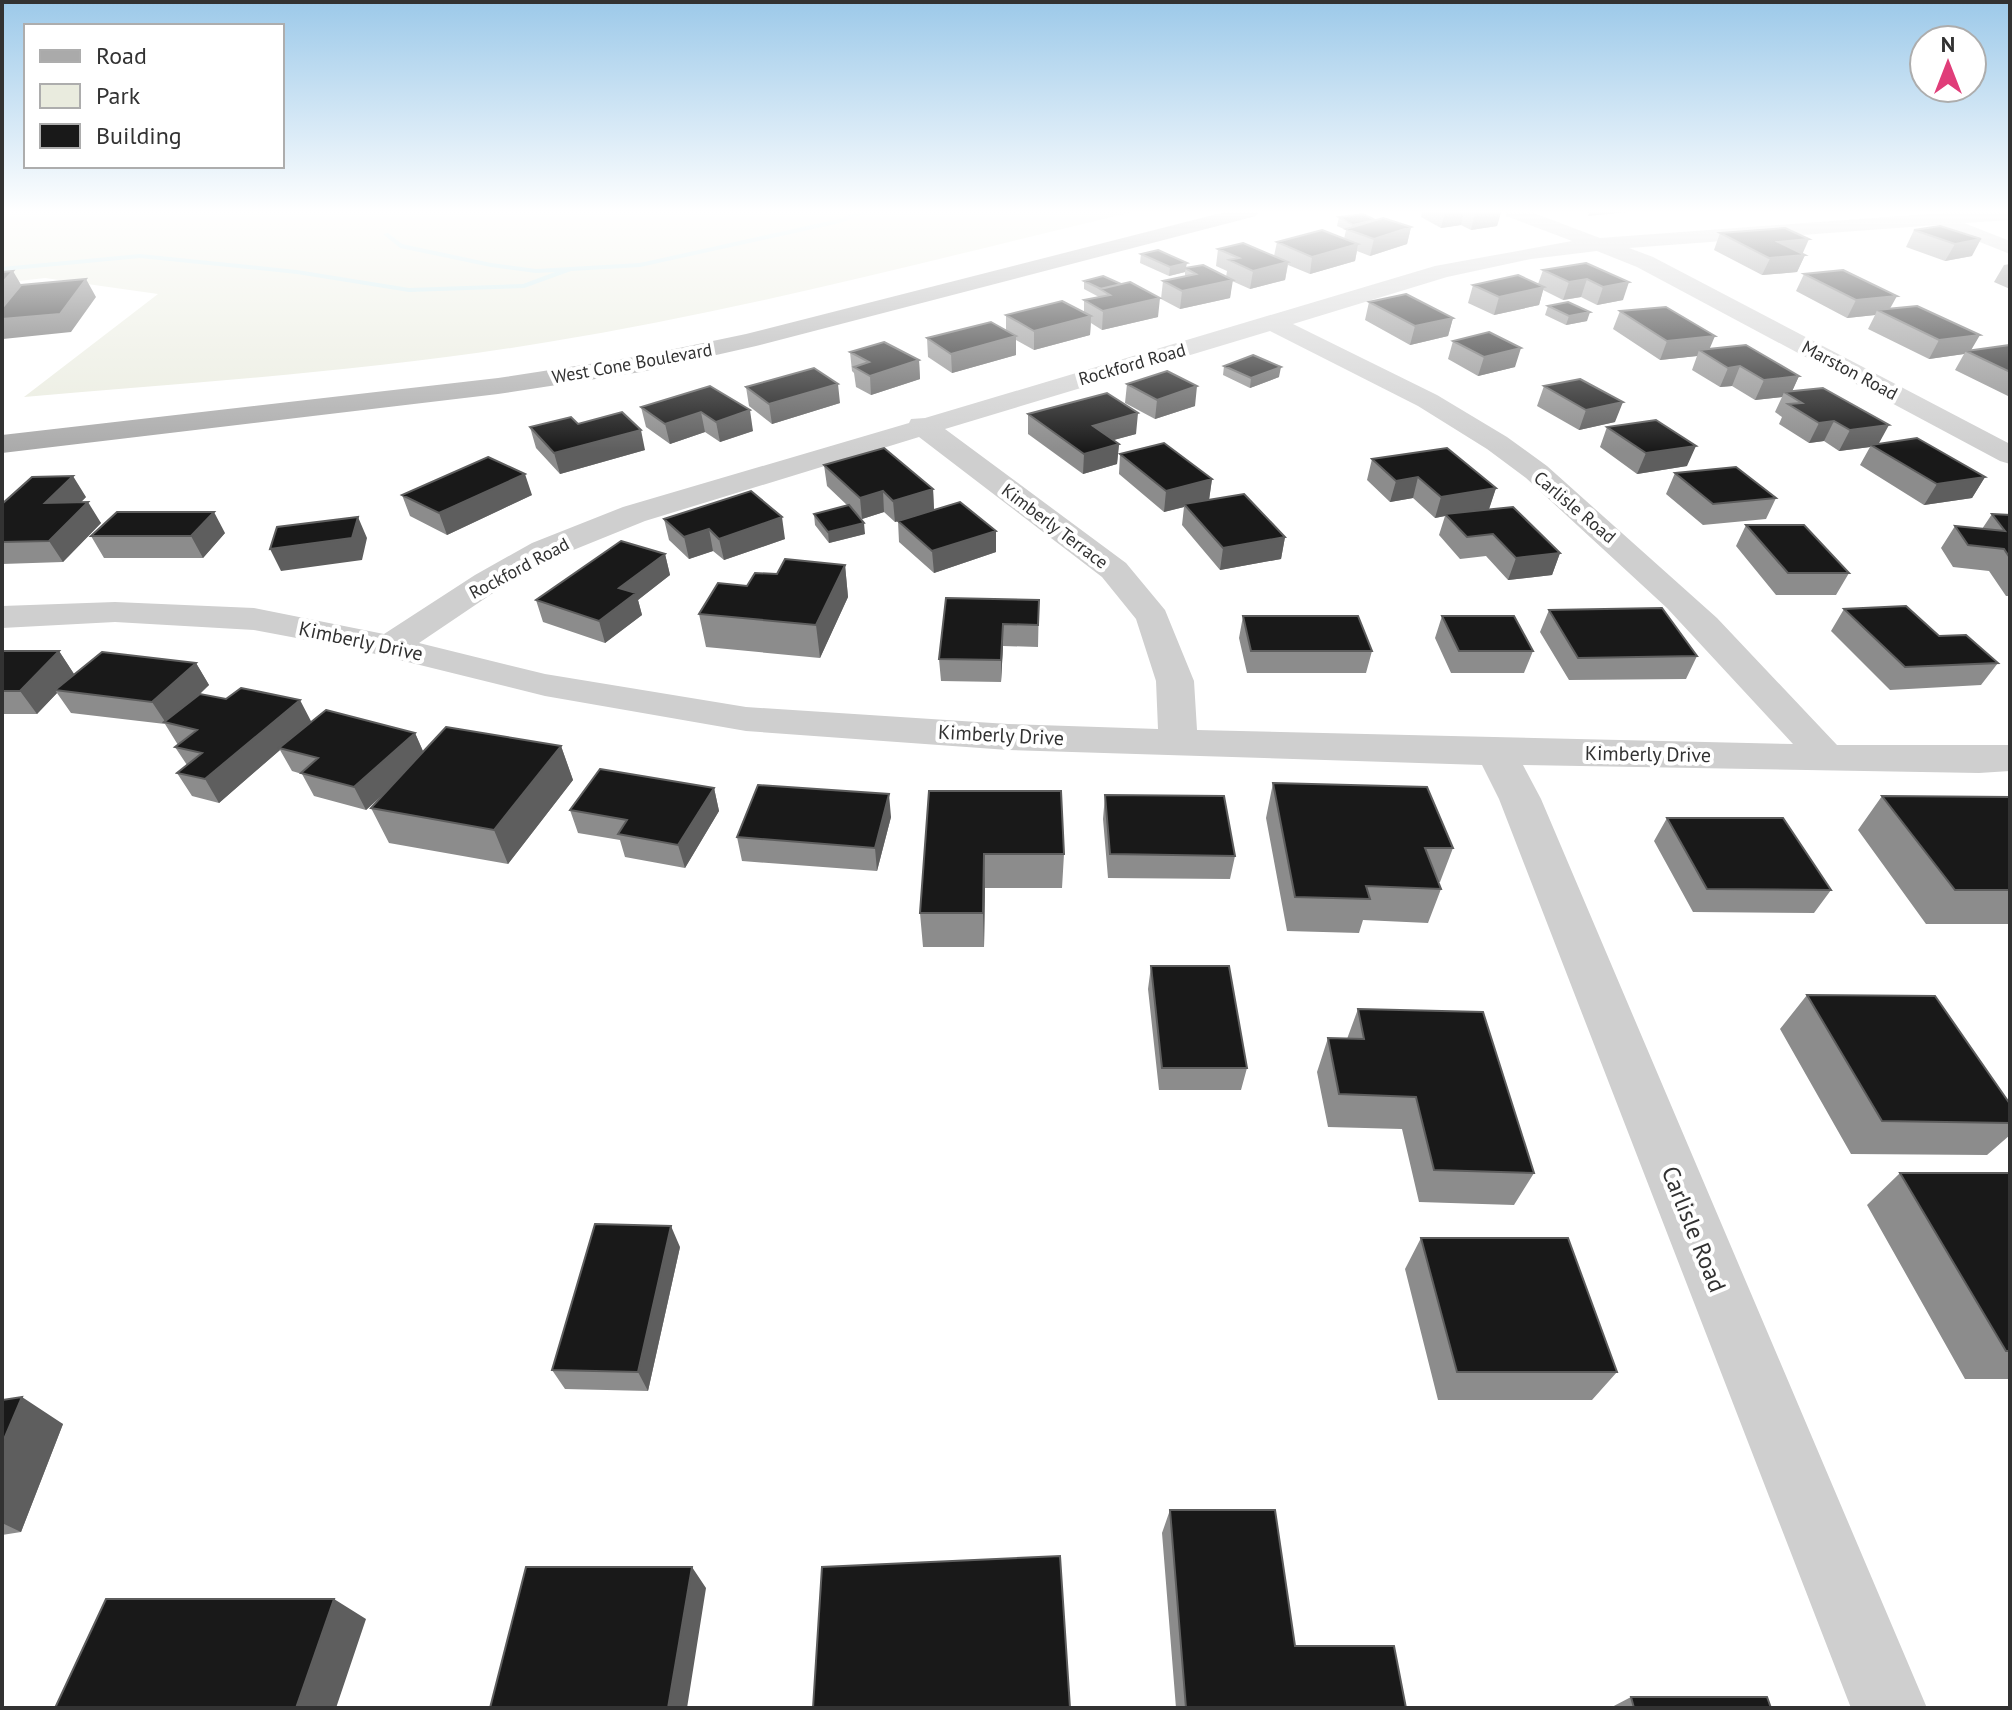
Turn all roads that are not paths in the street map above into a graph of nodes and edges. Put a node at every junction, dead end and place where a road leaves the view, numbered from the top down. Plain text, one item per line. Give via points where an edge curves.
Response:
1 (846, 292) edge
2 (938, 292) edge
3 (1375, 292) edge
4 (1701, 292) edge
5 (1273, 323) junction
6 (494, 362) dead end
7 (435, 369) dead end
8 (376, 376) dead end
9 (921, 425) junction
10 (2, 444) edge
11 (2010, 455) edge
12 (2, 617) edge
13 (390, 646) junction
14 (1178, 741) junction
15 (1496, 752) junction
16 (1826, 757) junction
17 (2010, 758) edge
18 (1889, 1708) edge

1 - 6 main road, West Cone Boulevard via 658,337
2 - 10 main road, West Cone Boulevard via 641,364 498,386
3 - 5 street, Rockford Road
4 - 11 street, Marston Road
5 - 9 street, Rockford Road
5 - 16 street, Carlisle Road via 1466,423 1563,493 1698,617
7 - 8 main road
9 - 13 street, Rockford Road via 634,514 544,550
9 - 14 street, Kimberly Terrace via 1114,570 1153,617 1175,681
12 - 13 street, Kimberly Drive via 115,612 254,619
13 - 14 street, Kimberly Drive via 545,685 746,719 1008,737
14 - 15 street, Kimberly Drive
15 - 16 street, Kimberly Drive
15 - 18 street, Carlisle Road via 1520,799
16 - 17 street, Kimberly Drive

